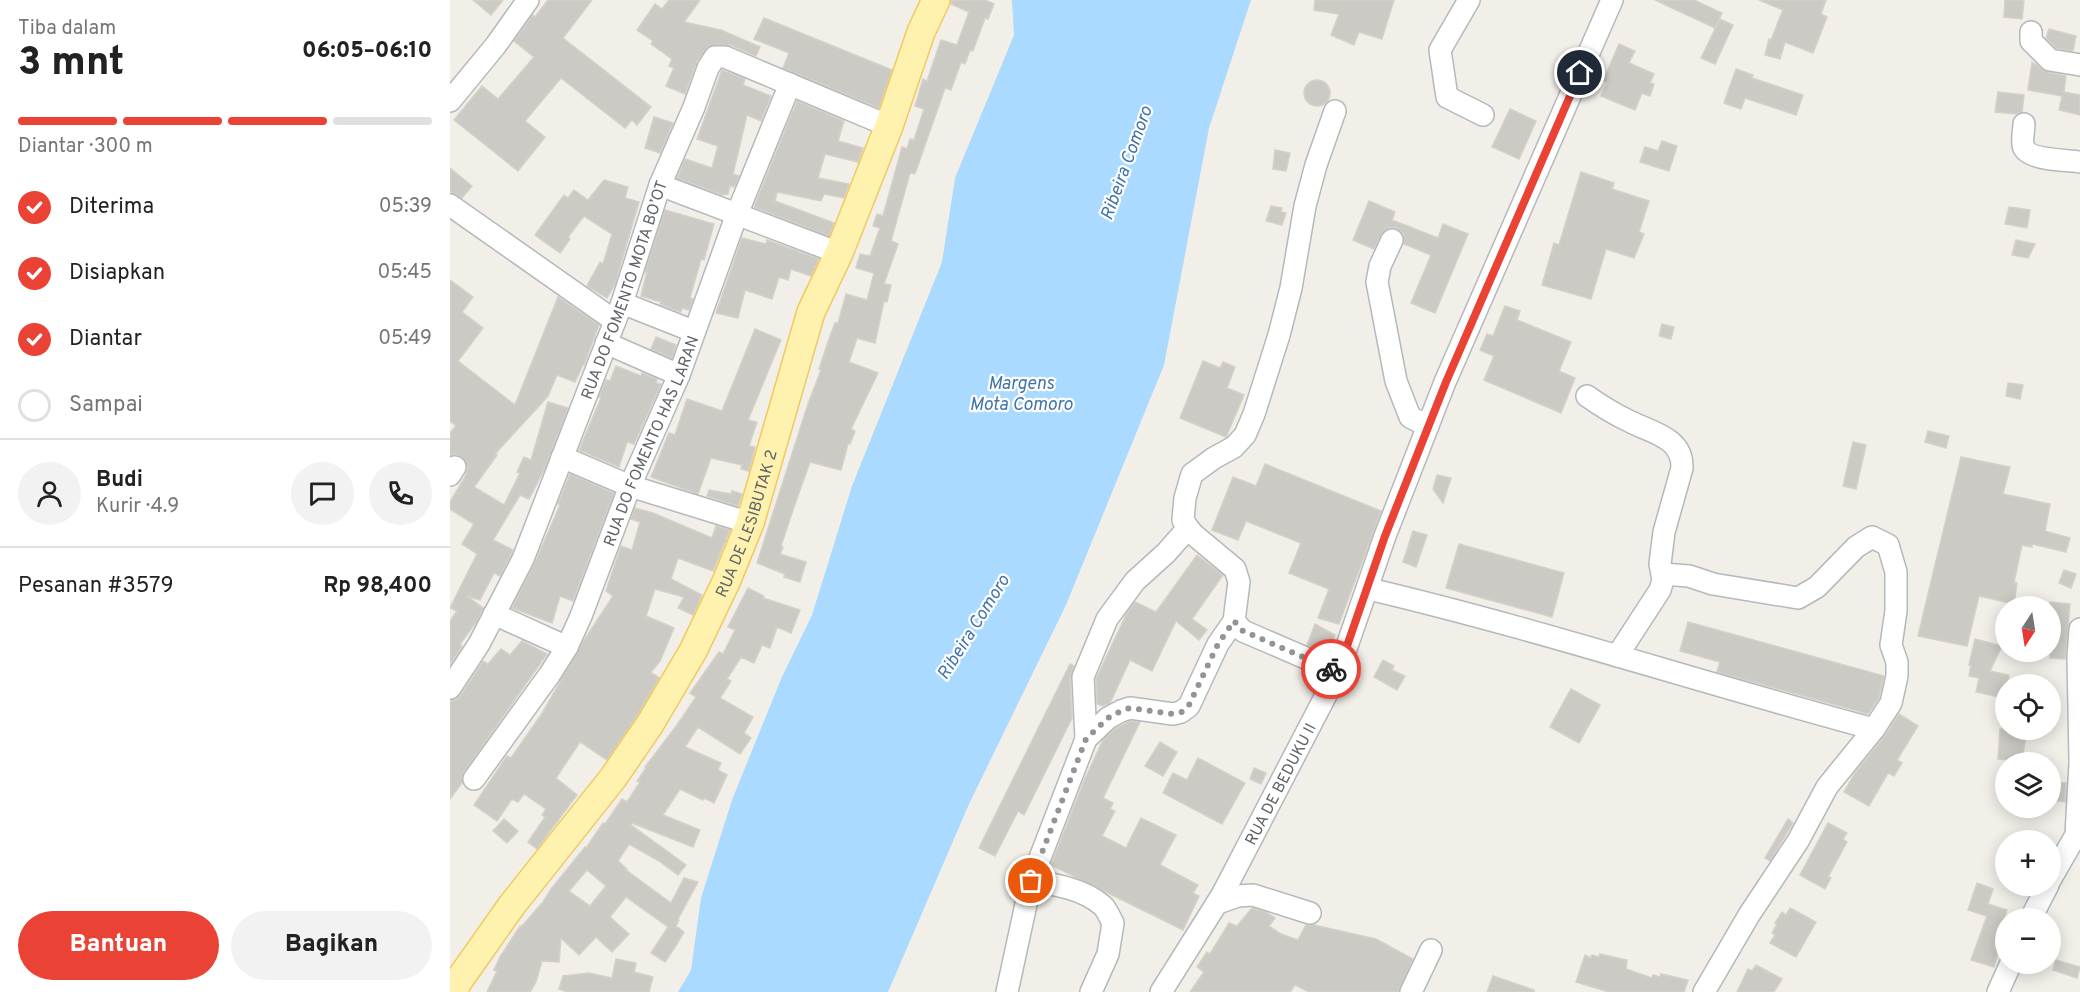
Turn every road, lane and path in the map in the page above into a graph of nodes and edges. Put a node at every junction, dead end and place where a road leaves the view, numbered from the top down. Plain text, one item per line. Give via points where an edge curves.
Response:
1 (528, 0) edge
2 (936, 0) edge
3 (1469, 0) edge
4 (1612, 0) edge
5 (2031, 32) dead end
6 (2080, 65) edge
7 (790, 84) junction
8 (450, 101) edge
9 (1335, 111) dead end
10 (1483, 115) dead end
11 (2024, 124) dead end
12 (889, 126) junction
13 (2080, 162) edge
14 (660, 185) junction
15 (450, 205) edge
16 (737, 214) junction
17 (1392, 240) dead end
18 (839, 252) junction
19 (618, 312) junction
20 (693, 331) junction
21 (606, 343) junction
22 (679, 375) junction
23 (1587, 396) dead end
24 (1428, 426) junction
25 (562, 457) junction
26 (630, 486) junction
27 (750, 524) junction
28 (1188, 528) junction
29 (1663, 573) junction
30 (1369, 589) junction
31 (494, 614) junction
32 (1234, 621) junction
33 (2080, 629) edge
34 (567, 647) junction
35 (1617, 656) junction
36 (1338, 672) junction
37 (450, 688) edge
38 (1874, 729) junction
39 (2080, 732) edge
40 (1086, 739) junction
41 (2080, 761) edge
42 (474, 779) dead end
43 (2061, 861) edge
44 (1031, 881) junction
45 (1218, 903) junction
46 (1310, 913) dead end
47 (1431, 950) dead end
48 (2006, 974) edge
49 (454, 992) edge
50 (1007, 992) edge
51 (1091, 992) edge
52 (1161, 992) edge
53 (1411, 992) edge
54 (1704, 992) edge
55 (1998, 992) edge

1 - 8 street
2 - 12 main road, RUA DE LESIBUTAK 2
3 - 10 street via 1440,50 1447,97
4 - 24 street, RUA DE BEDUKU II
5 - 6 street via 2031,41 2050,60
7 - 12 street, RUA DO FOMENTO MOTA BO’OT
7 - 14 street, RUA DO FOMENTO MOTA BO’OT via 725,57 715,57
7 - 16 street, RUA DO FOMENTO HAS LARAN
9 - 28 street via 1305,206 1291,288 1254,414 1245,435 1234,447 1192,474 1183,520
11 - 13 street via 2023,145 2029,154
12 - 18 main road, RUA DE LESIBUTAK 2
14 - 16 street
14 - 19 street, RUA DO FOMENTO MOTA BO’OT
15 - 19 street
16 - 18 street
16 - 20 street, RUA DO FOMENTO HAS LARAN
17 - 24 street via 1377,282 1396,381 1410,417
18 - 27 main road, RUA DE LESIBUTAK 2 via 811,312
19 - 20 street
19 - 21 street, RUA DO FOMENTO MOTA BO’OT
20 - 22 street, RUA DO FOMENTO HAS LARAN
21 - 22 street
21 - 25 street, RUA DO FOMENTO MOTA BO’OT
22 - 26 street, RUA DO FOMENTO HAS LARAN
23 - 29 street via 1664,437 1680,451 1682,468 1661,545
24 - 30 street, RUA DE BEDUKU II
25 - 26 street
25 - 31 street, RUA DO FOMENTO MOTA BO’OT via 523,559
26 - 27 street
26 - 34 street, RUA DO FOMENTO HAS LARAN
27 - 49 main road, RUA DE LESIBUTAK 2 via 693,651 650,724 613,778 512,904
28 - 32 street via 1235,569 1239,582
28 - 40 street via 1135,580 1107,619 1083,677
29 - 35 street via 1660,590
29 - 38 street via 1798,598 1817,587 1856,547 1872,537 1888,545 1896,572 1891,645 1897,676 1891,703
30 - 35 street
30 - 36 street, RUA DE BEDUKU II
31 - 34 street
31 - 37 street, RUA DO FOMENTO MOTA BO’OT
32 - 36 street via 1243,631
32 - 40 street via 1218,644 1193,699 1182,712 1130,708 1108,718
33 - 39 street
34 - 42 street, RUA DO FOMENTO HAS LARAN
35 - 38 street
36 - 45 street, RUA DE BEDUKU II
38 - 54 street via 1827,787 1798,842
39 - 41 street
40 - 44 street
41 - 43 street via 2076,835
44 - 50 street
44 - 51 street via 1080,893 1103,906 1113,922 1108,954
45 - 46 street via 1253,895
45 - 52 street, RUA DE BEDUKU II
47 - 53 street
48 - 55 street

